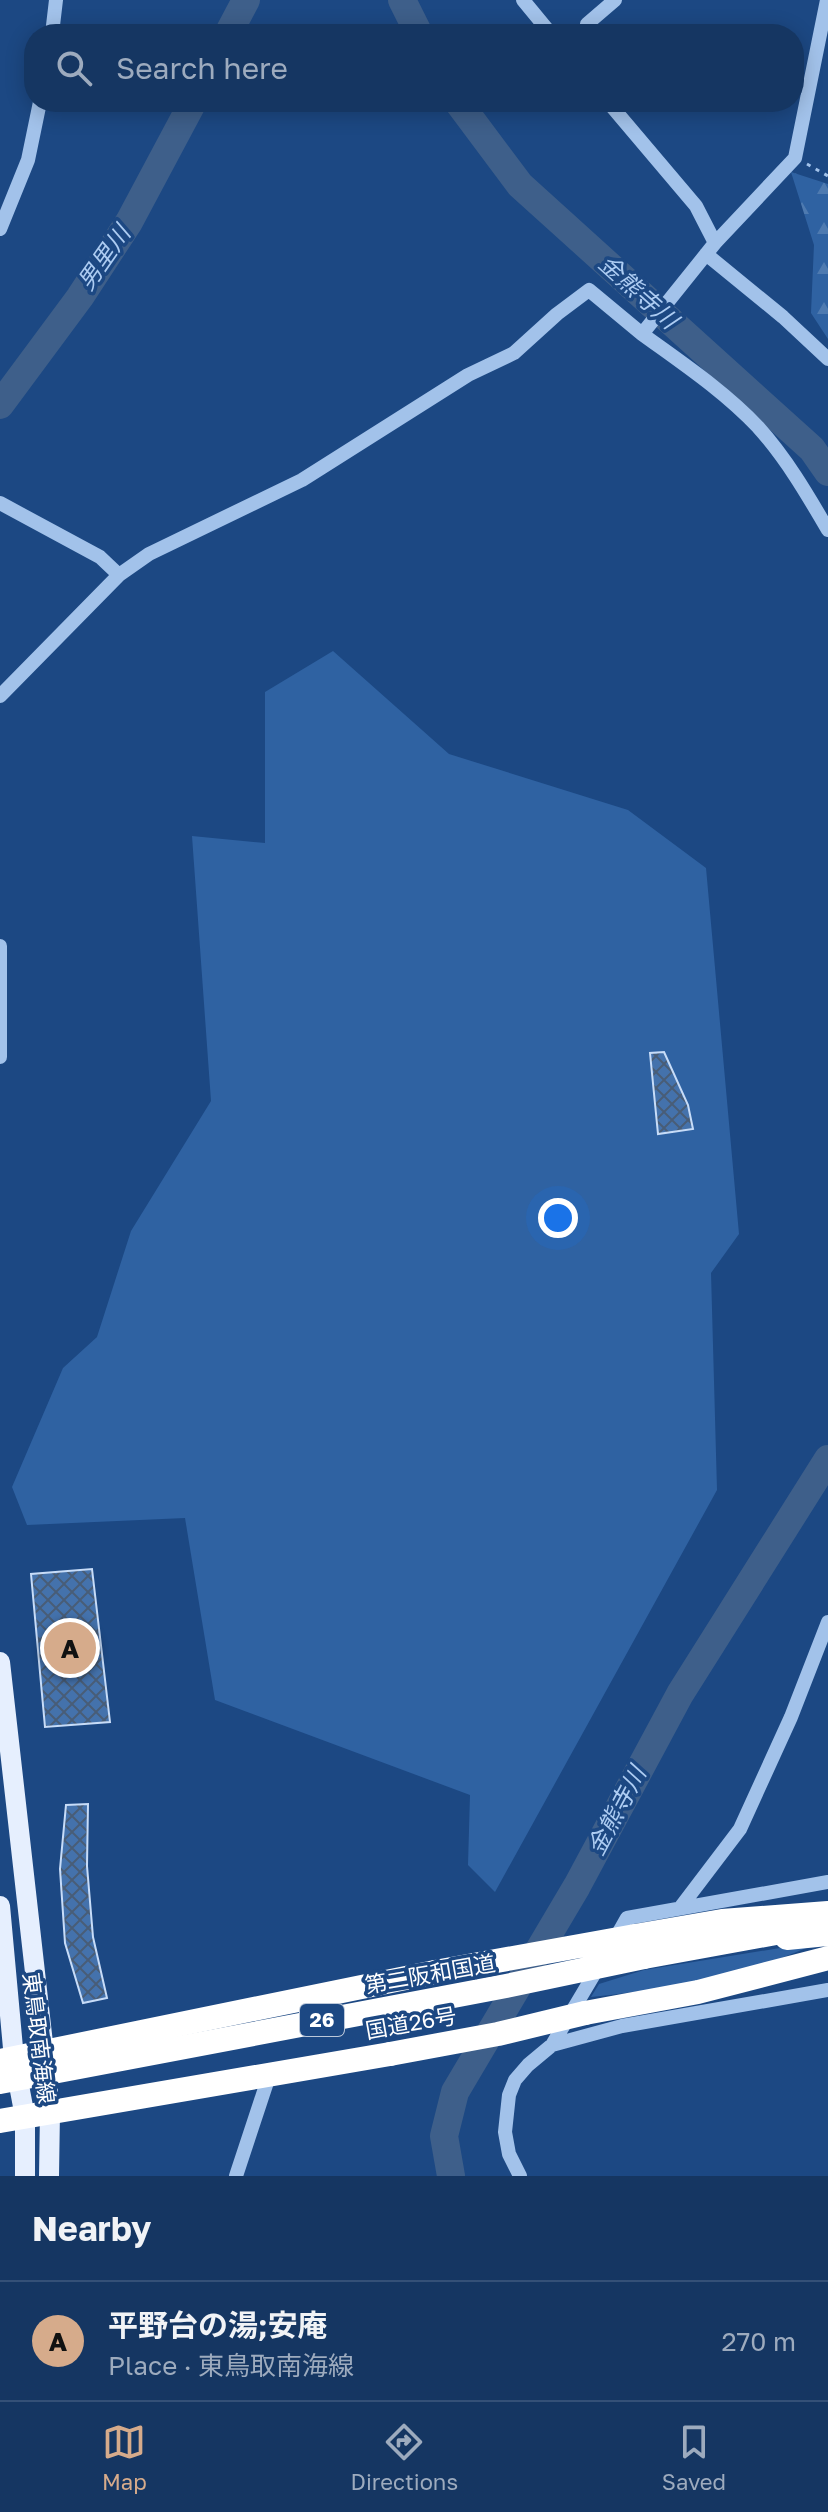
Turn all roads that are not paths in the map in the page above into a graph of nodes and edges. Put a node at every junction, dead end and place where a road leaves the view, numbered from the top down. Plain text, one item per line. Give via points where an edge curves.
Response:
1 (56, 0) edge
2 (523, 0) edge
3 (615, 0) edge
4 (827, 0) edge
5 (53, 24) edge
6 (543, 24) edge
7 (587, 24) dead end
8 (38, 112) edge
9 (616, 112) edge
10 (0, 229) edge
11 (707, 252) junction
12 (645, 329) junction
13 (828, 359) edge
14 (0, 503) edge
15 (828, 530) edge
16 (119, 575) junction
17 (0, 696) edge
18 (0, 946) edge
19 (0, 1057) edge
20 (828, 1622) edge
21 (0, 1662) edge
22 (828, 1882) edge
23 (0, 1906) edge
24 (680, 1908) junction
25 (823, 1913) edge
26 (828, 1934) edge
27 (728, 1943) junction
28 (639, 1947) junction
29 (828, 1958) edge
30 (828, 1990) edge
31 (552, 2045) junction
32 (44, 2052) junction
33 (7, 2060) edge
34 (270, 2073) junction
35 (0, 2082) edge
36 (50, 2112) junction
37 (25, 2117) junction
38 (0, 2121) edge
39 (25, 2176) edge
40 (49, 2176) edge
41 (236, 2176) edge
42 (520, 2176) edge

1 - 5 street
2 - 6 street
3 - 7 street
4 - 11 street via 795,158
8 - 10 street via 28,160
9 - 11 street via 696,206
11 - 12 street
11 - 13 street
12 - 15 street via 758,428 793,471
12 - 16 street via 589,290 514,353 468,375 302,480 149,554
14 - 16 street via 100,557
16 - 17 street
18 - 19 street
20 - 24 street via 740,1829
21 - 32 main road, 東鳥取南海線
22 - 24 street
23 - 33 main road, 東鳥取南海線
24 - 31 street via 627,1918
25 - 27 highway, 第二阪和国道 / 26
25 - 28 highway, 国道26号 / 26 via 722,1921
26 - 27 highway, 第二阪和国道 / 26
27 - 28 highway, 第二阪和国道 / 26
28 - 32 highway, 国道26号 / 26, bridge via 435,1972
28 - 35 highway, 第二阪和国道 / 26, bridge via 506,1986
29 - 34 highway, 国道26号 / 26, bridge via 498,2034
30 - 31 street via 622,2026
31 - 42 street via 515,2080 509,2095 505,2132
32 - 33 highway, 国道26号 / 26
32 - 36 main road, 東鳥取南海線
33 - 37 main road, 東鳥取南海線
34 - 36 highway, 国道26号 / 26
34 - 41 street
36 - 37 highway, 国道26号 / 26
36 - 40 main road, 東鳥取南海線
37 - 38 highway, 国道26号 / 26
37 - 39 main road, 東鳥取南海線

